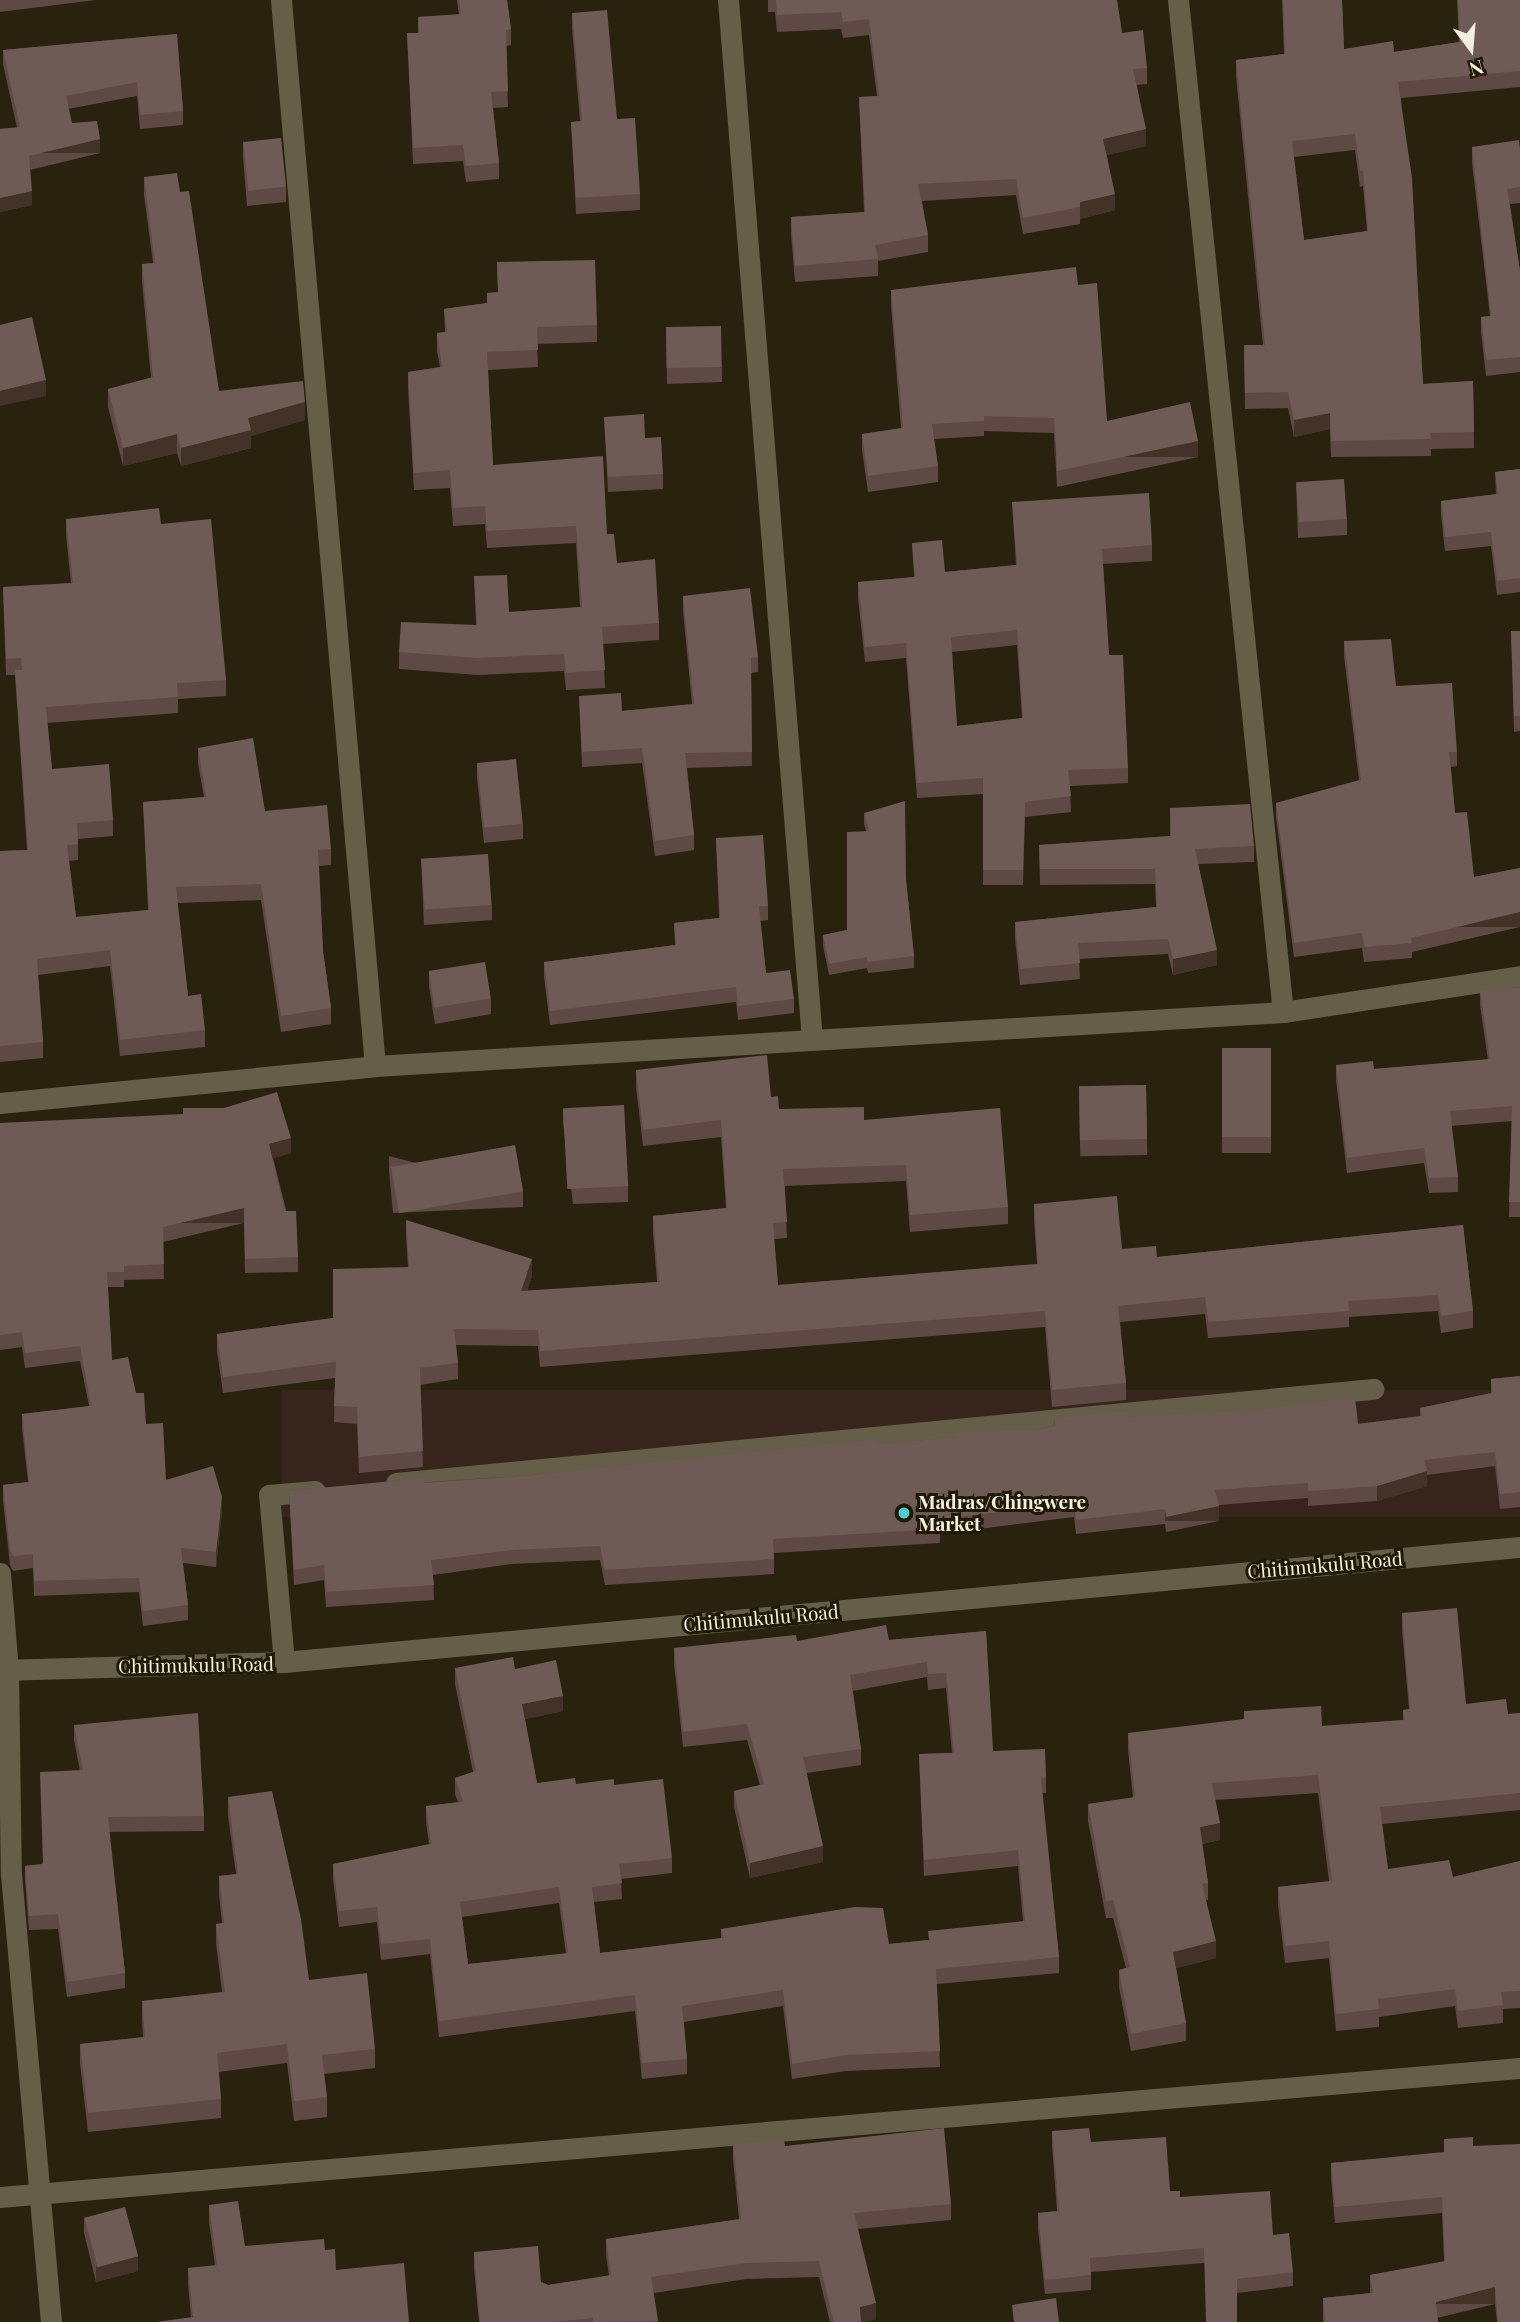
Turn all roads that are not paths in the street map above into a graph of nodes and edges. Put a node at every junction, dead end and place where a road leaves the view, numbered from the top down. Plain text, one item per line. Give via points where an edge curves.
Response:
1 (281, 0) edge
2 (729, 0) edge
3 (1178, 0) edge
4 (1520, 976) edge
5 (1283, 1012) junction
6 (812, 1040) junction
7 (375, 1066) junction
8 (0, 1103) edge
9 (1373, 1389) dead end
10 (380, 1484) edge
11 (338, 1488) edge
12 (1520, 1547) edge
13 (0, 1573) edge
14 (284, 1662) junction
15 (4, 1670) edge
16 (1520, 2068) edge
17 (40, 2194) junction
18 (0, 2197) edge
19 (51, 2322) edge

1 - 7 street
2 - 6 street
3 - 5 street
4 - 5 street
5 - 6 street
6 - 7 street
7 - 8 street
9 - 10 street
11 - 14 street via 269,1495
12 - 14 street, Chitimukulu Road
13 - 15 street
14 - 15 street, Chitimukulu Road
15 - 17 street via 11,1874
16 - 17 street
17 - 18 street
17 - 19 street

